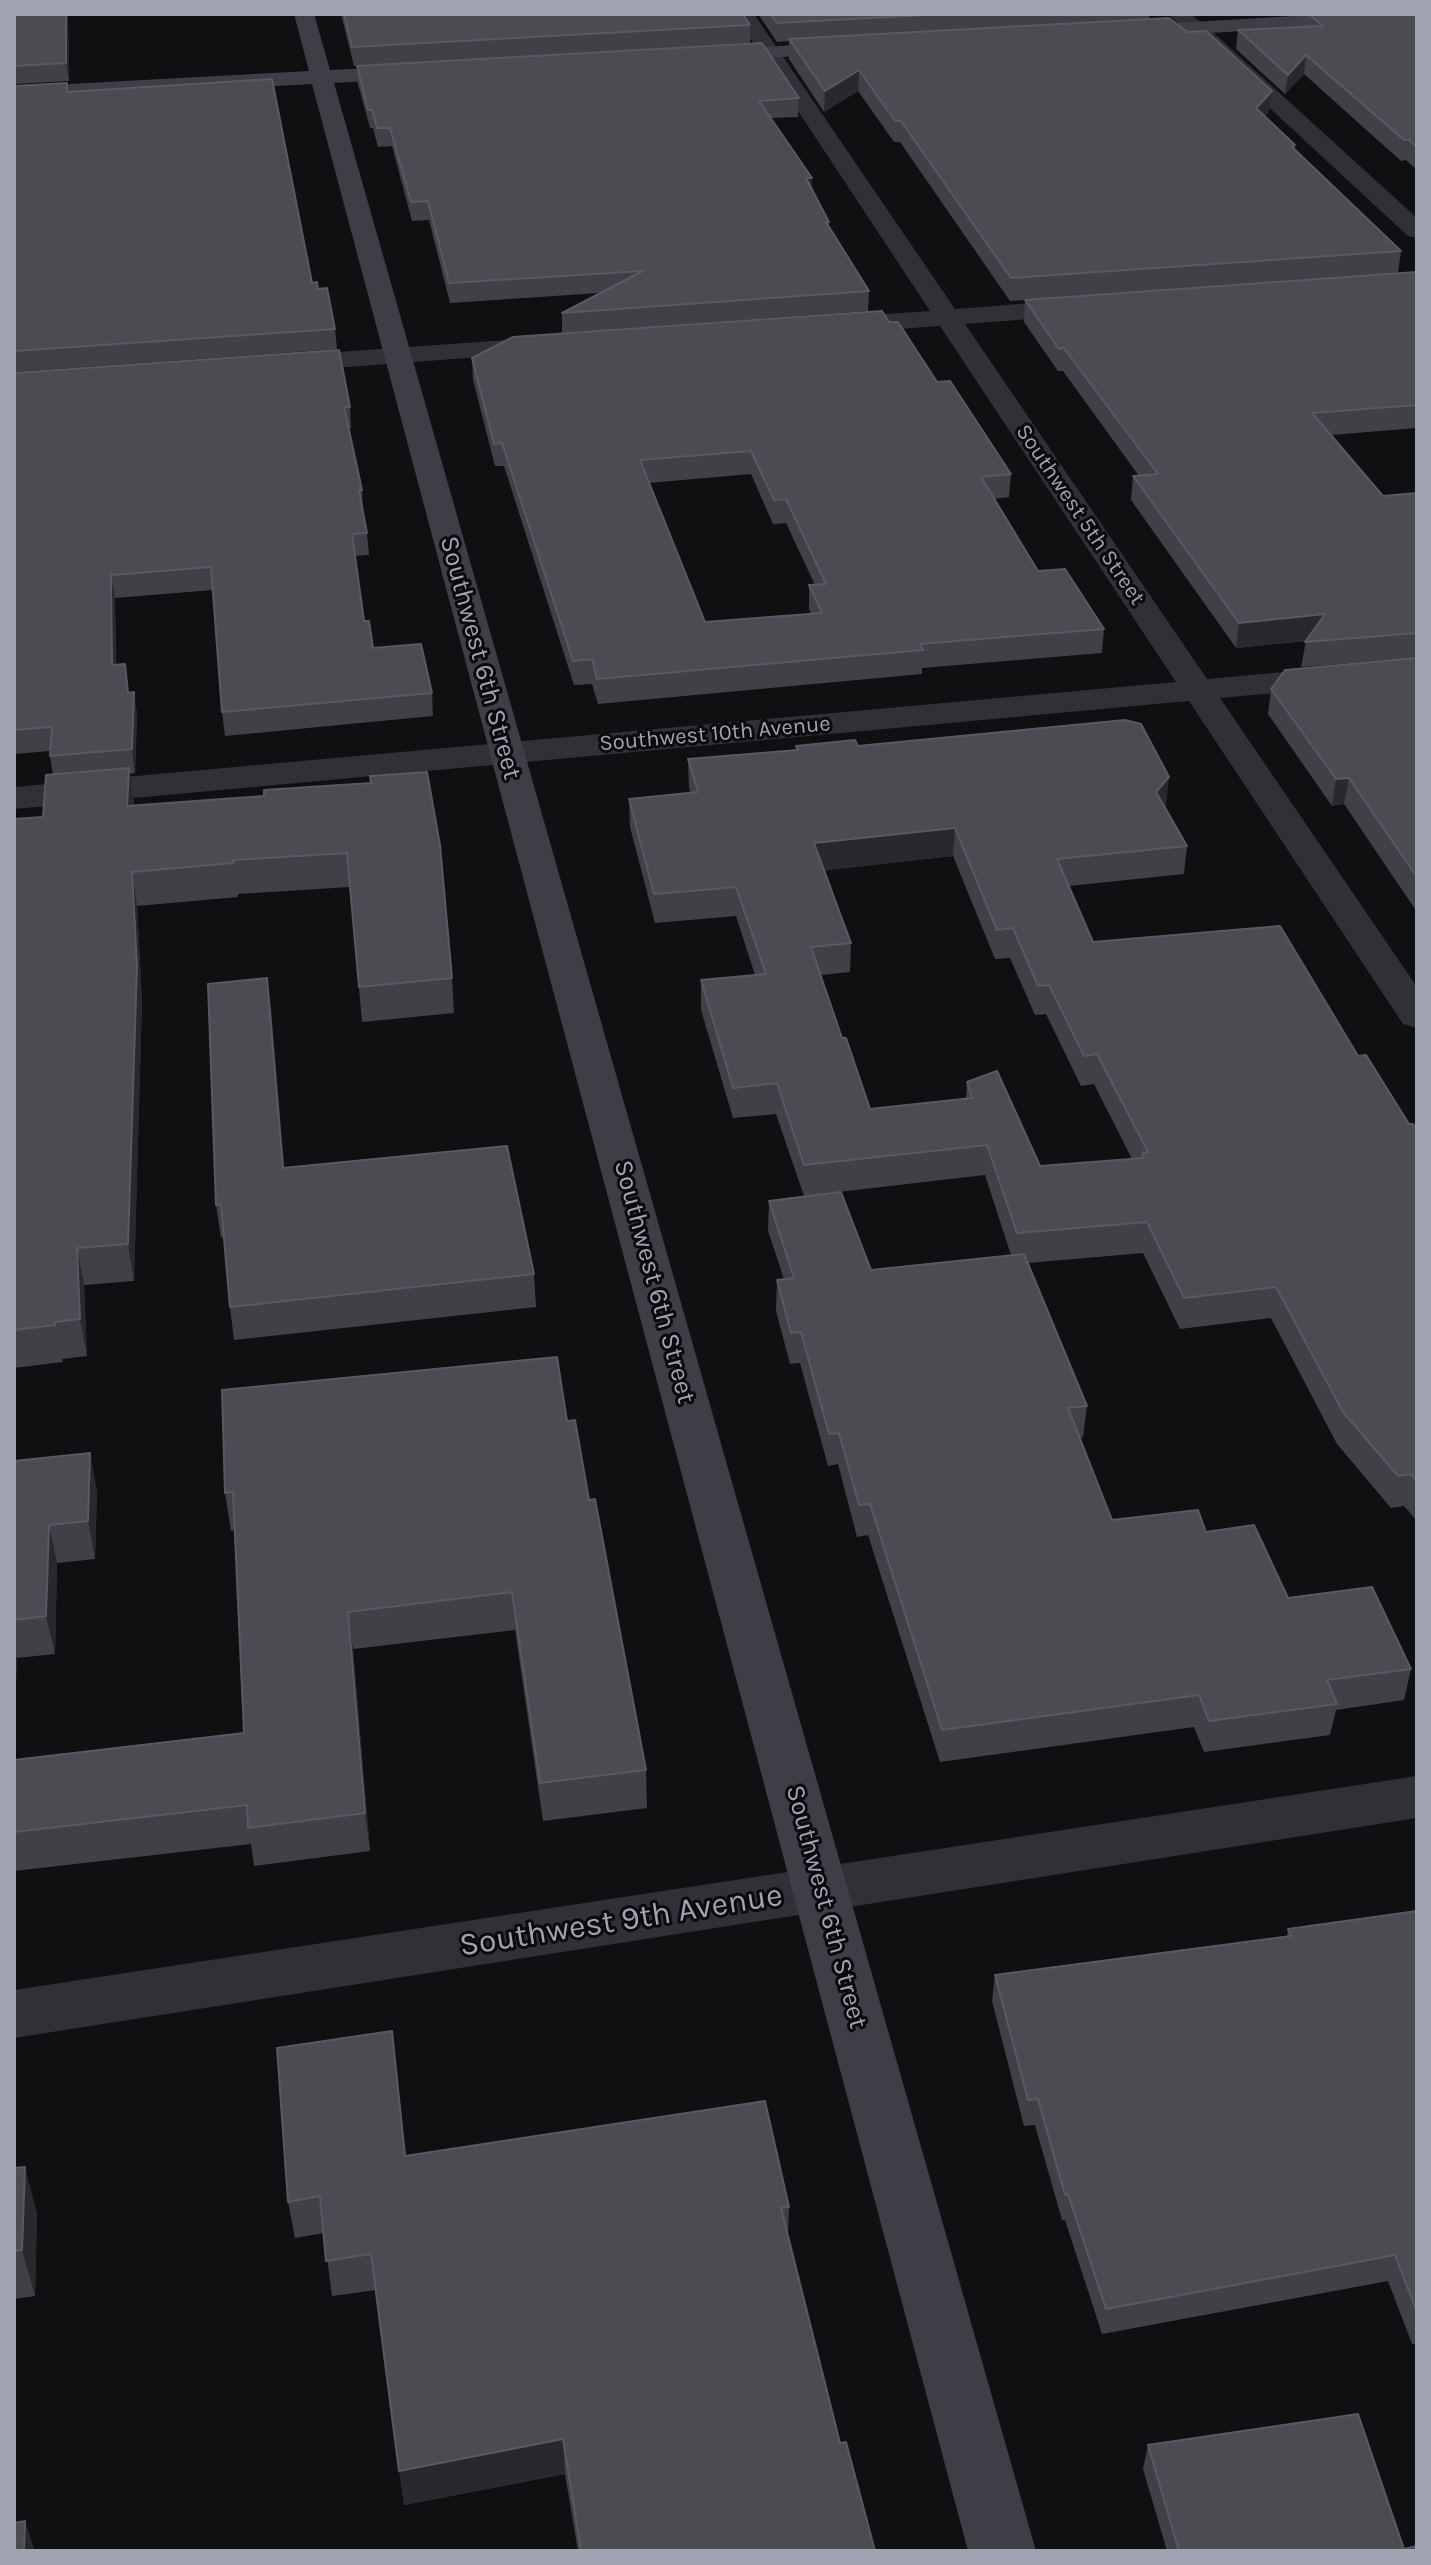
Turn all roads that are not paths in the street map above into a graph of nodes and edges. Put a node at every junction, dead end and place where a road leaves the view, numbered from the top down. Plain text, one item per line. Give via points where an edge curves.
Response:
1 (304, 14) edge
2 (744, 14) edge
3 (1417, 15) edge
4 (1186, 21) edge
5 (1108, 33) edge
6 (878, 46) edge
7 (769, 52) junction
8 (690, 57) edge
9 (440, 71) edge
10 (321, 77) junction
11 (14, 94) edge
12 (1417, 231) edge
13 (1105, 306) edge
14 (949, 317) junction
15 (805, 327) edge
16 (573, 343) edge
17 (396, 356) junction
18 (263, 365) edge
19 (1417, 670) edge
20 (1196, 690) junction
21 (506, 752) junction
22 (14, 798) edge
23 (1417, 1016) edge
24 (1417, 1797) edge
25 (821, 1890) junction
26 (14, 2014) edge
27 (1002, 2551) edge

1 - 10 street, Southwest 6th Street
2 - 7 street, Southwest 5th Street
3 - 4 street
4 - 5 street
4 - 12 street
6 - 7 street
7 - 8 street
7 - 14 street, Southwest 5th Street
9 - 10 street
10 - 11 street
10 - 17 street, Southwest 6th Street
13 - 14 street
14 - 15 street
14 - 20 street, Southwest 5th Street
16 - 17 street
17 - 18 street
17 - 21 street, Southwest 6th Street
19 - 20 street, Southwest 10th Avenue
20 - 21 street, Southwest 10th Avenue
20 - 23 street, Southwest 5th Street
21 - 22 street, Southwest 10th Avenue
21 - 25 street, Southwest 6th Street
24 - 25 street, Southwest 9th Avenue
25 - 26 street, Southwest 9th Avenue
25 - 27 street, Southwest 6th Street

